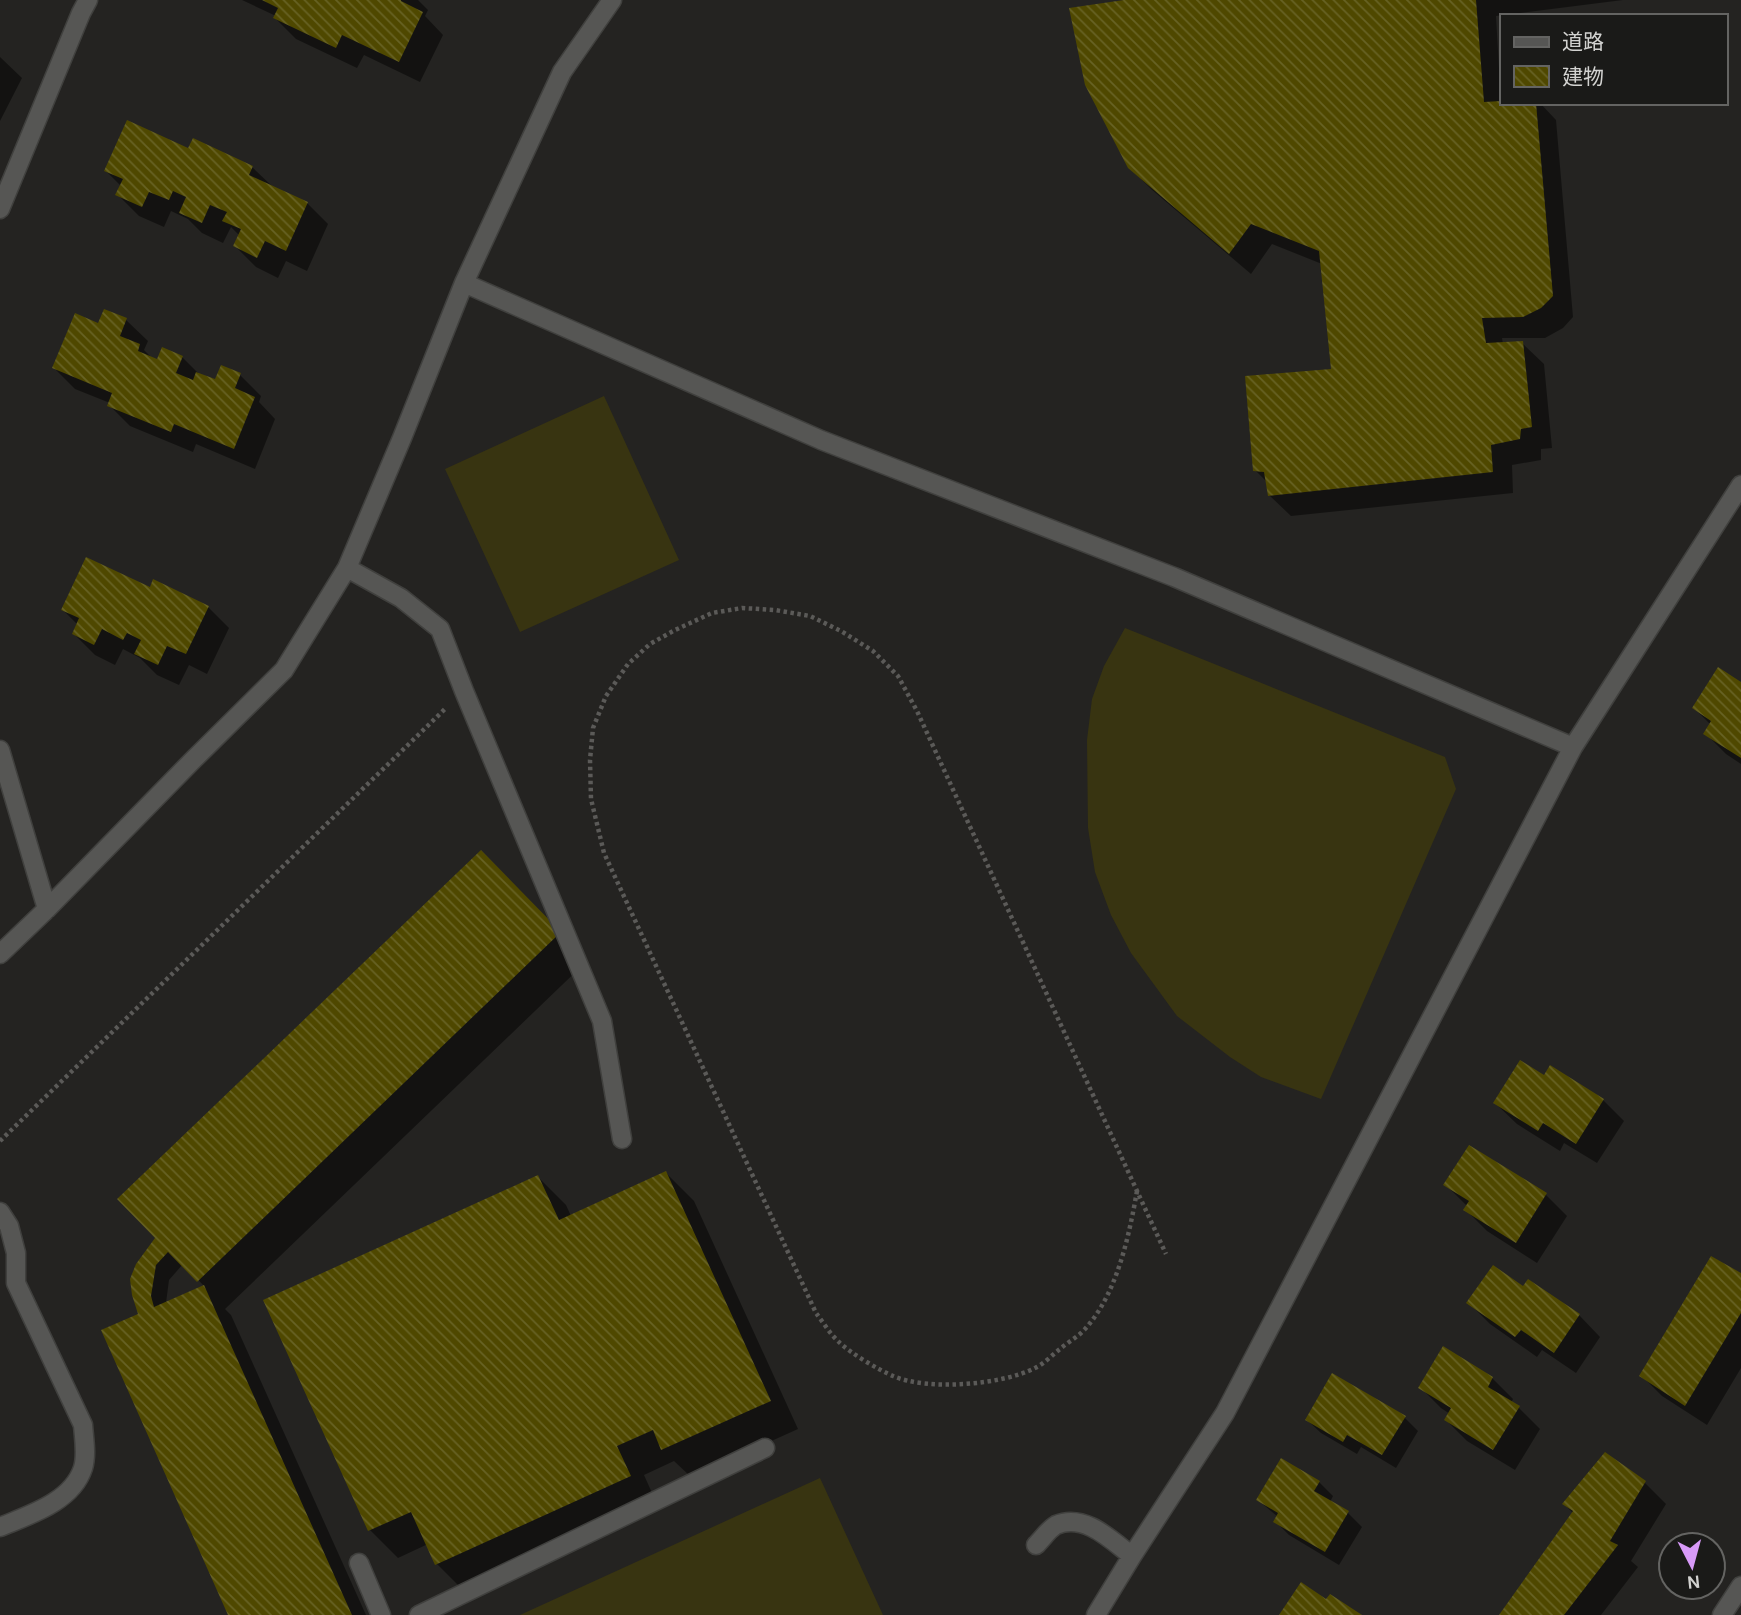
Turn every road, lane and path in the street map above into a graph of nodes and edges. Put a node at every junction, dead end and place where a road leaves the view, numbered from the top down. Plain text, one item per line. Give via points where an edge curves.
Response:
1 (88, 0) edge
2 (612, 0) edge
3 (0, 209) edge
4 (464, 283) junction
5 (1741, 485) edge
6 (347, 568) junction
7 (464, 691) junction
8 (1573, 747) junction
9 (0, 750) edge
10 (47, 909) junction
11 (0, 954) edge
12 (622, 1139) dead end
13 (0, 1141) edge
14 (1137, 1191) junction
15 (0, 1212) edge
16 (1166, 1254) dead end
17 (765, 1448) dead end
18 (0, 1527) edge
19 (1036, 1545) dead end
20 (1132, 1556) junction
21 (359, 1563) dead end
22 (1741, 1586) edge
23 (381, 1615) edge
24 (419, 1615) edge
25 (1096, 1615) edge
26 (1721, 1615) edge

1 - 3 street
2 - 4 street via 562,72
4 - 6 street
4 - 8 street via 821,440 1174,577
5 - 8 street
6 - 7 street via 401,598 440,629
6 - 10 street via 284,670
7 - 12 street via 602,1021
7 - 13 path
8 - 20 street via 1225,1413
9 - 10 street
10 - 11 street
14 - 14 path via 898,676 873,652 810,616 743,608 712,613 675,630 628,664 606,696 593,728 591,799 604,853 816,1313 839,1342 893,1377 923,1384 984,1382 1035,1368 1084,1331 1097,1313 1129,1236
14 - 16 path
15 - 18 street via 16,1253 16,1283 83,1425 85,1447 83,1468 65,1494
17 - 24 street
19 - 20 street via 1055,1526 1075,1522 1097,1529
20 - 25 street
21 - 23 street
22 - 26 street

